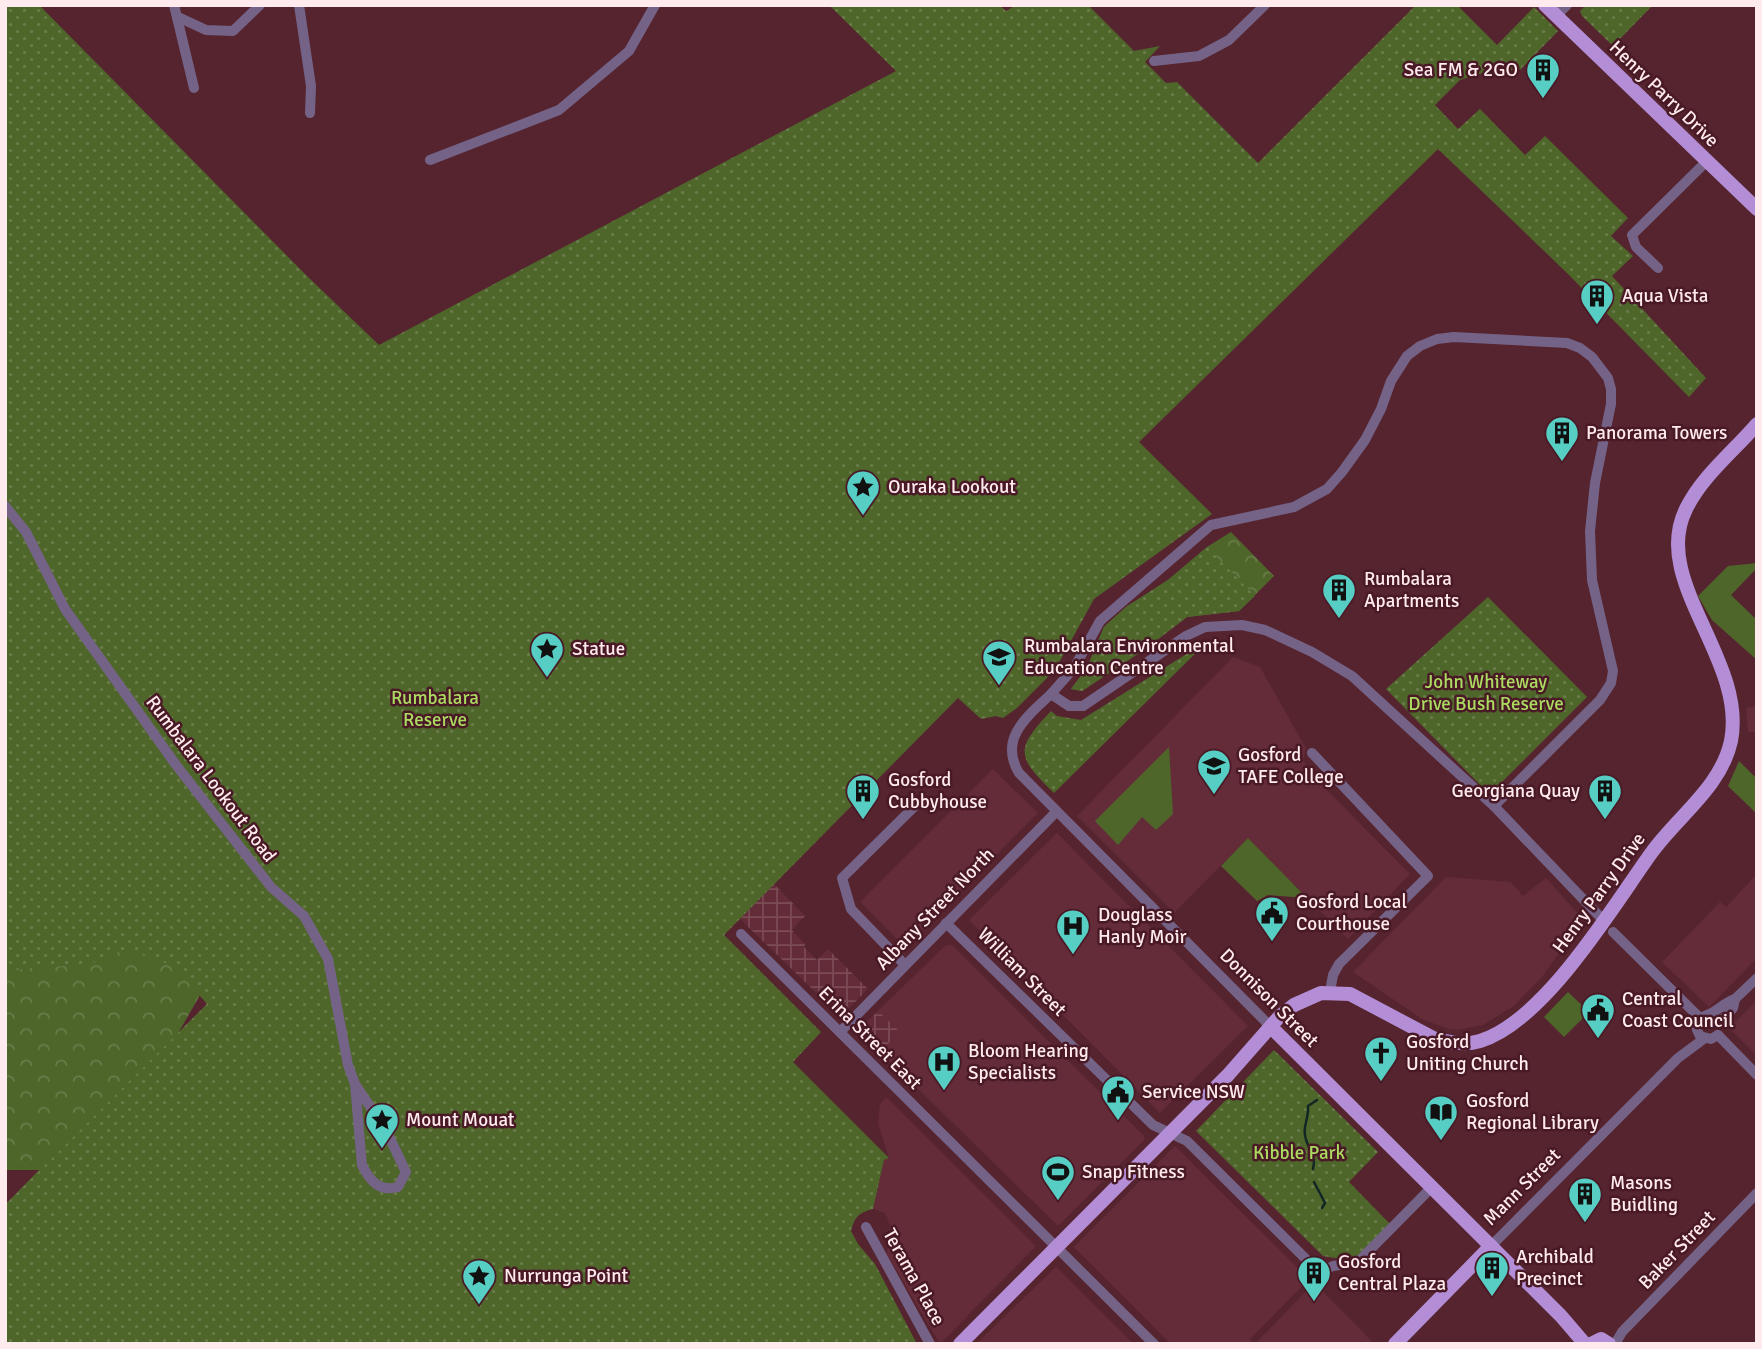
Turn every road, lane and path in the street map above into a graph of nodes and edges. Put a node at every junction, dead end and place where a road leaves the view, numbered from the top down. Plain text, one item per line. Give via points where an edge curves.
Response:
1 (174, 5) edge
2 (260, 5) edge
3 (299, 5) edge
4 (655, 5) edge
5 (1265, 5) edge
6 (1545, 5) edge
7 (1567, 5) edge
8 (1556, 16) junction
9 (178, 17) junction
10 (1154, 61) dead end
11 (194, 88) dead end
12 (310, 113) dead end
13 (430, 160) dead end
14 (1707, 161) junction
15 (1757, 209) edge
16 (1658, 268) dead end
17 (1757, 426) edge
18 (5, 506) edge
19 (1051, 694) junction
20 (1312, 753) dead end
21 (1494, 806) junction
22 (914, 807) dead end
23 (1056, 812) junction
24 (946, 923) junction
25 (1609, 927) junction
26 (741, 934) dead end
27 (905, 965) junction
28 (1757, 978) edge
29 (1330, 991) junction
30 (1735, 999) junction
31 (1705, 1016) junction
32 (1721, 1022) junction
33 (1271, 1027) junction
34 (840, 1032) junction
35 (1701, 1034) junction
36 (1718, 1035) junction
37 (1757, 1075) edge
38 (355, 1084) junction
39 (1170, 1133) junction
40 (1432, 1187) junction
41 (1757, 1193) edge
42 (866, 1227) dead end
43 (1491, 1246) junction
44 (1057, 1247) junction
45 (1600, 1343) edge
46 (930, 1344) edge
47 (960, 1344) edge
48 (1154, 1344) edge
49 (1395, 1344) edge

1 - 9 street
2 - 9 street via 233,31 206,30
3 - 12 street via 311,86
4 - 13 street via 629,51 559,110
5 - 10 street via 1229,40 1199,56
6 - 8 main road, Henry Parry Drive
7 - 8 street
8 - 14 main road, Henry Parry Drive
9 - 11 street
14 - 15 main road, Henry Parry Drive
14 - 16 street via 1632,235 1636,247
17 - 25 main road, Henry Parry Drive via 1693,497 1677,536 1683,578 1728,688 1733,721 1727,753 1711,784 1660,842
18 - 38 street, Rumbalara Lookout Road via 26,532 65,609 176,765 271,887 304,916 328,959
19 - 21 street via 1069,706 1083,706 1205,627 1242,625 1265,630 1352,676
19 - 21 street, Donnison Street via 1074,668 1100,621 1211,525 1294,507 1335,481 1374,425 1398,368 1420,346 1454,337 1567,344 1592,356 1611,389 1593,496 1589,553 1613,671 1600,700
19 - 23 street, Donnison Street via 1019,727 1011,753 1019,773
20 - 29 street via 1428,876 1339,964
21 - 25 street
22 - 27 street via 842,878 850,909
23 - 24 street, Albany Street North
23 - 33 street, Donnison Street
24 - 27 street, Albany Street North
24 - 39 street, William Street via 1146,1119
25 - 29 main road, Henry Parry Drive via 1526,1011 1480,1041 1433,1038 1360,998
25 - 31 street
26 - 34 street, Erina Street East
27 - 34 street, Albany Street North
28 - 30 street
29 - 33 main road via 1303,999
30 - 31 street
30 - 32 street
31 - 32 street
31 - 35 street
32 - 36 street
33 - 39 main road
33 - 40 main road, Donnison Street
34 - 44 street, Erina Street East
35 - 36 street via 1711,1039
35 - 43 street, Mann Street
36 - 37 street
38 - 38 street, Rumbalara Lookout Road via 387,1132 406,1172 398,1187 376,1186 362,1165
39 - 40 street, William Street via 1187,1141 1319,1272 1358,1262
39 - 44 main road
40 - 43 main road, Donnison Street
41 - 45 street, Baker Street via 1622,1332
42 - 46 street, Terama Place
43 - 45 main road, Donnison Street via 1562,1316
43 - 49 main road, Mann Street
44 - 47 main road
44 - 48 street, Erina Street East

